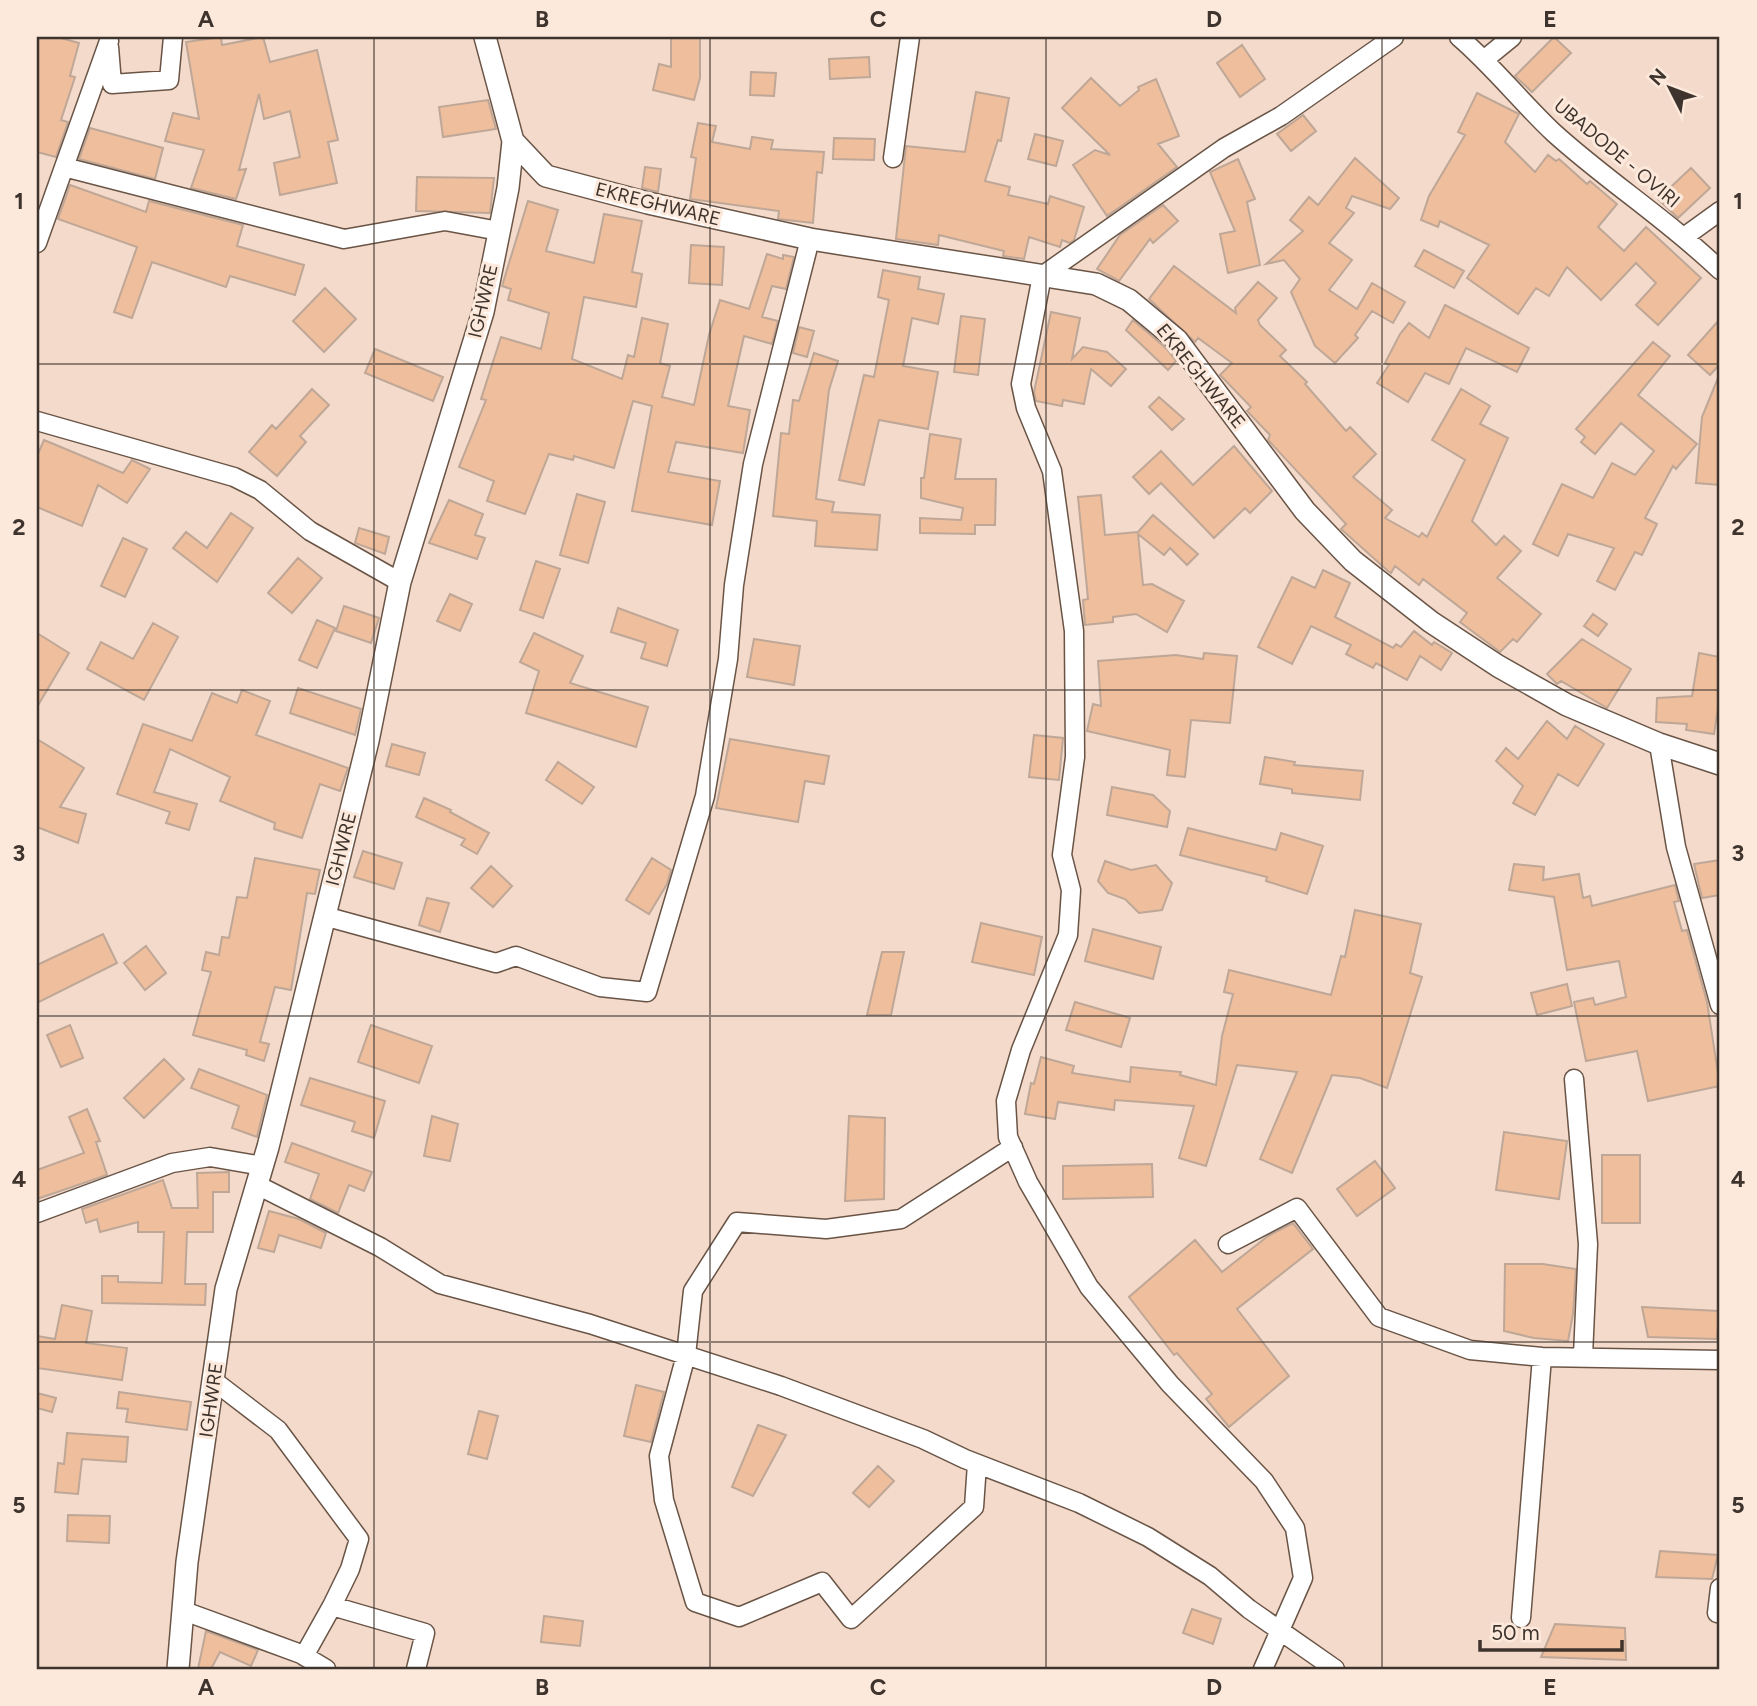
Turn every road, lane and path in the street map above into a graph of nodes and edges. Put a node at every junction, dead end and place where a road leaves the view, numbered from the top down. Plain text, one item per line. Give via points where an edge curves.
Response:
1 (173, 37) edge
2 (485, 37) edge
3 (909, 37) edge
4 (1394, 37) edge
5 (1459, 37) edge
6 (1512, 37) edge
7 (108, 39) edge
8 (1485, 59) junction
9 (513, 141) junction
10 (893, 158) dead end
11 (64, 167) junction
12 (546, 176) junction
13 (508, 188) junction
14 (1720, 211) edge
15 (499, 231) junction
16 (1684, 237) junction
17 (810, 239) junction
18 (37, 243) edge
19 (1720, 270) edge
20 (1042, 276) junction
21 (37, 421) edge
22 (400, 582) junction
23 (1659, 744) junction
24 (1720, 764) edge
25 (324, 916) junction
26 (1720, 1005) edge
27 (1574, 1079) dead end
28 (1013, 1147) junction
29 (260, 1175) junction
30 (37, 1213) edge
31 (1228, 1244) dead end
32 (686, 1354) junction
33 (1583, 1356) junction
34 (1542, 1357) junction
35 (1720, 1360) edge
36 (214, 1381) junction
37 (977, 1464) junction
38 (1720, 1588) edge
39 (332, 1606) junction
40 (184, 1611) junction
41 (1717, 1613) dead end
42 (1521, 1618) dead end
43 (1280, 1630) junction
44 (304, 1656) junction
45 (178, 1669) edge
46 (326, 1669) edge
47 (416, 1669) edge
48 (1263, 1669) edge
49 (1335, 1669) edge

1 - 7 street via 169,80 112,84
2 - 9 street, IGHWRE
3 - 10 street
4 - 20 street via 1281,117 1224,148
5 - 8 street, UBADODE - OVIRI
6 - 8 street
7 - 11 street
8 - 16 street, UBADODE - OVIRI via 1553,132
9 - 12 street
9 - 13 street, IGHWRE
11 - 15 street via 344,239 445,221
11 - 18 street
12 - 13 street
12 - 17 street, EKREGHWARE
13 - 15 street, IGHWRE
14 - 16 street
15 - 22 street, IGHWRE via 483,312
16 - 19 street, UBADODE - OVIRI
17 - 20 street, EKREGHWARE
17 - 25 street via 752,464 728,659 705,796 647,992 600,987 516,956 496,963
20 - 23 street, EKREGHWARE via 1096,284 1155,319 1177,340 1305,511 1353,561 1431,622 1567,705
20 - 28 street via 1021,384 1052,471 1074,631 1075,757 1062,855 1071,890 1068,935 1021,1050 1006,1101
21 - 22 street via 234,477 260,490 310,531
22 - 25 street, IGHWRE via 368,741
23 - 24 street, EKREGHWARE
23 - 26 street via 1676,847
25 - 29 street, IGHWRE
27 - 33 street via 1588,1244
28 - 32 street via 901,1219 826,1229 737,1222 693,1291
28 - 43 street via 1028,1182 1089,1287 1170,1384 1264,1481 1295,1528 1303,1578
29 - 30 street via 210,1157 172,1163
29 - 32 street via 440,1284
29 - 36 street, IGHWRE via 226,1289
31 - 34 street via 1297,1208 1379,1317 1471,1350
32 - 37 street via 832,1404
32 - 37 street via 659,1456 664,1500 695,1602 739,1617 822,1582 851,1619 974,1507
33 - 34 street
33 - 35 street
34 - 42 street
36 - 39 street via 278,1430 359,1539
36 - 40 street, IGHWRE
37 - 43 street via 1079,1503 1147,1538 1210,1576
38 - 41 street
39 - 44 street
39 - 47 street via 425,1633
40 - 44 street
40 - 45 street, IGHWRE
43 - 48 street
43 - 49 street
44 - 46 street

